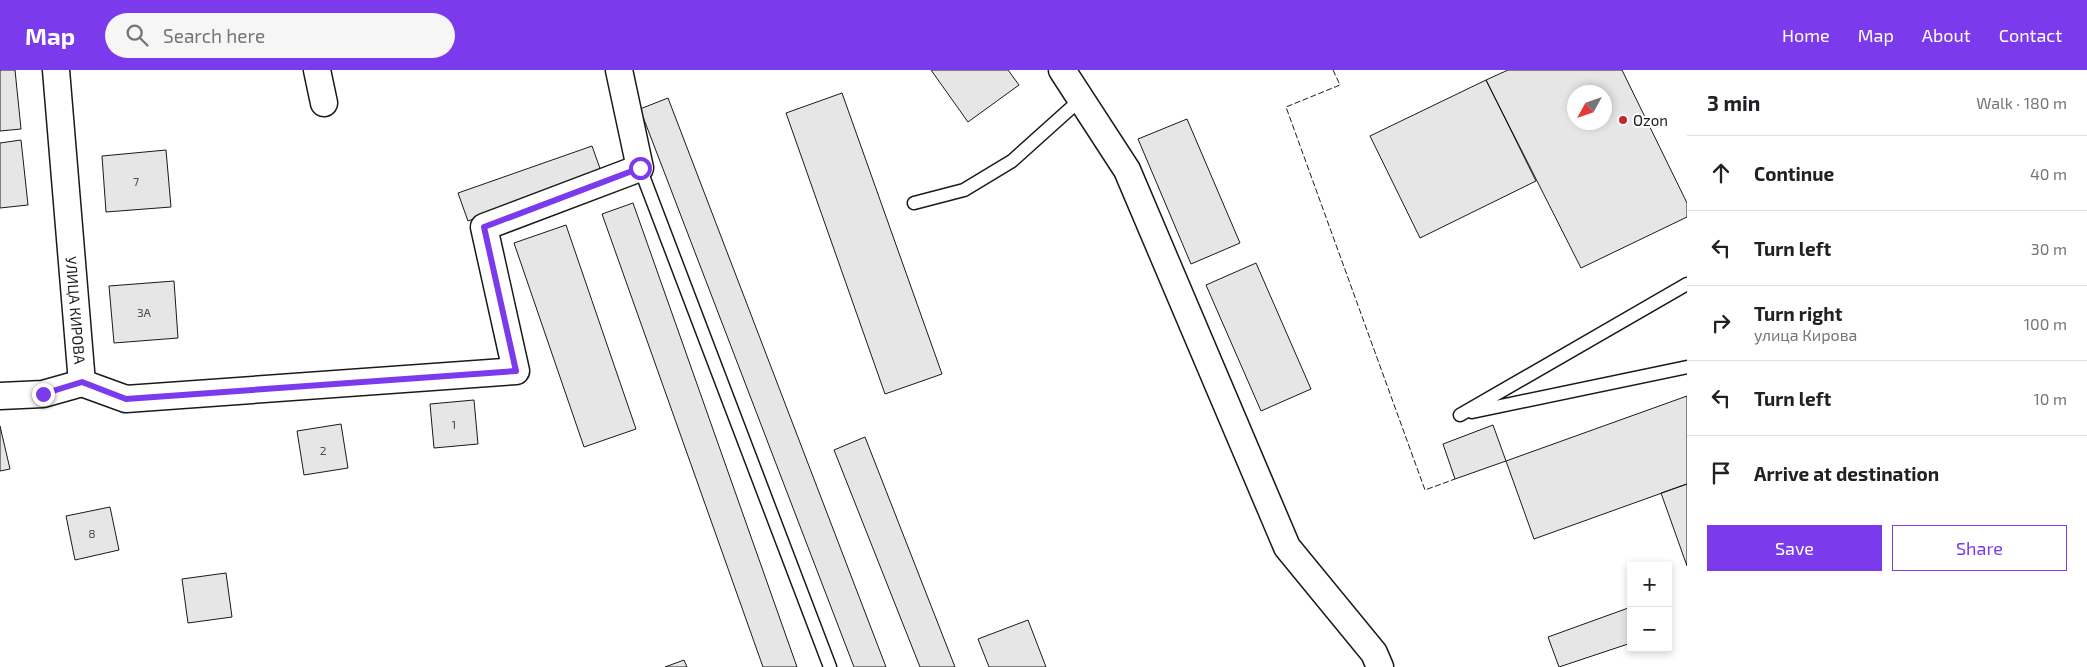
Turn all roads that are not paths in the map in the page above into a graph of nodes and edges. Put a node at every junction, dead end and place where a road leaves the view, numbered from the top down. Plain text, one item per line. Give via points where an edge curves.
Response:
1 (56, 70) edge
2 (317, 70) edge
3 (618, 70) edge
4 (1062, 70) edge
5 (1081, 99) junction
6 (324, 103) dead end
7 (640, 168) junction
8 (914, 203) dead end
9 (1687, 284) edge
10 (1687, 367) edge
11 (82, 382) junction
12 (0, 396) edge
13 (830, 667) edge
14 (1380, 667) edge

1 - 11 street, УЛИЦА КИРОВА
2 - 6 street
3 - 7 street
4 - 5 street
5 - 8 lane via 1012,161 964,190
5 - 14 street via 1127,170 1287,546 1374,653
7 - 11 street, УЛИЦА КИРОВА via 484,227 516,371 126,399
7 - 13 lane
9 - 10 lane via 1460,415
11 - 12 street via 43,394

